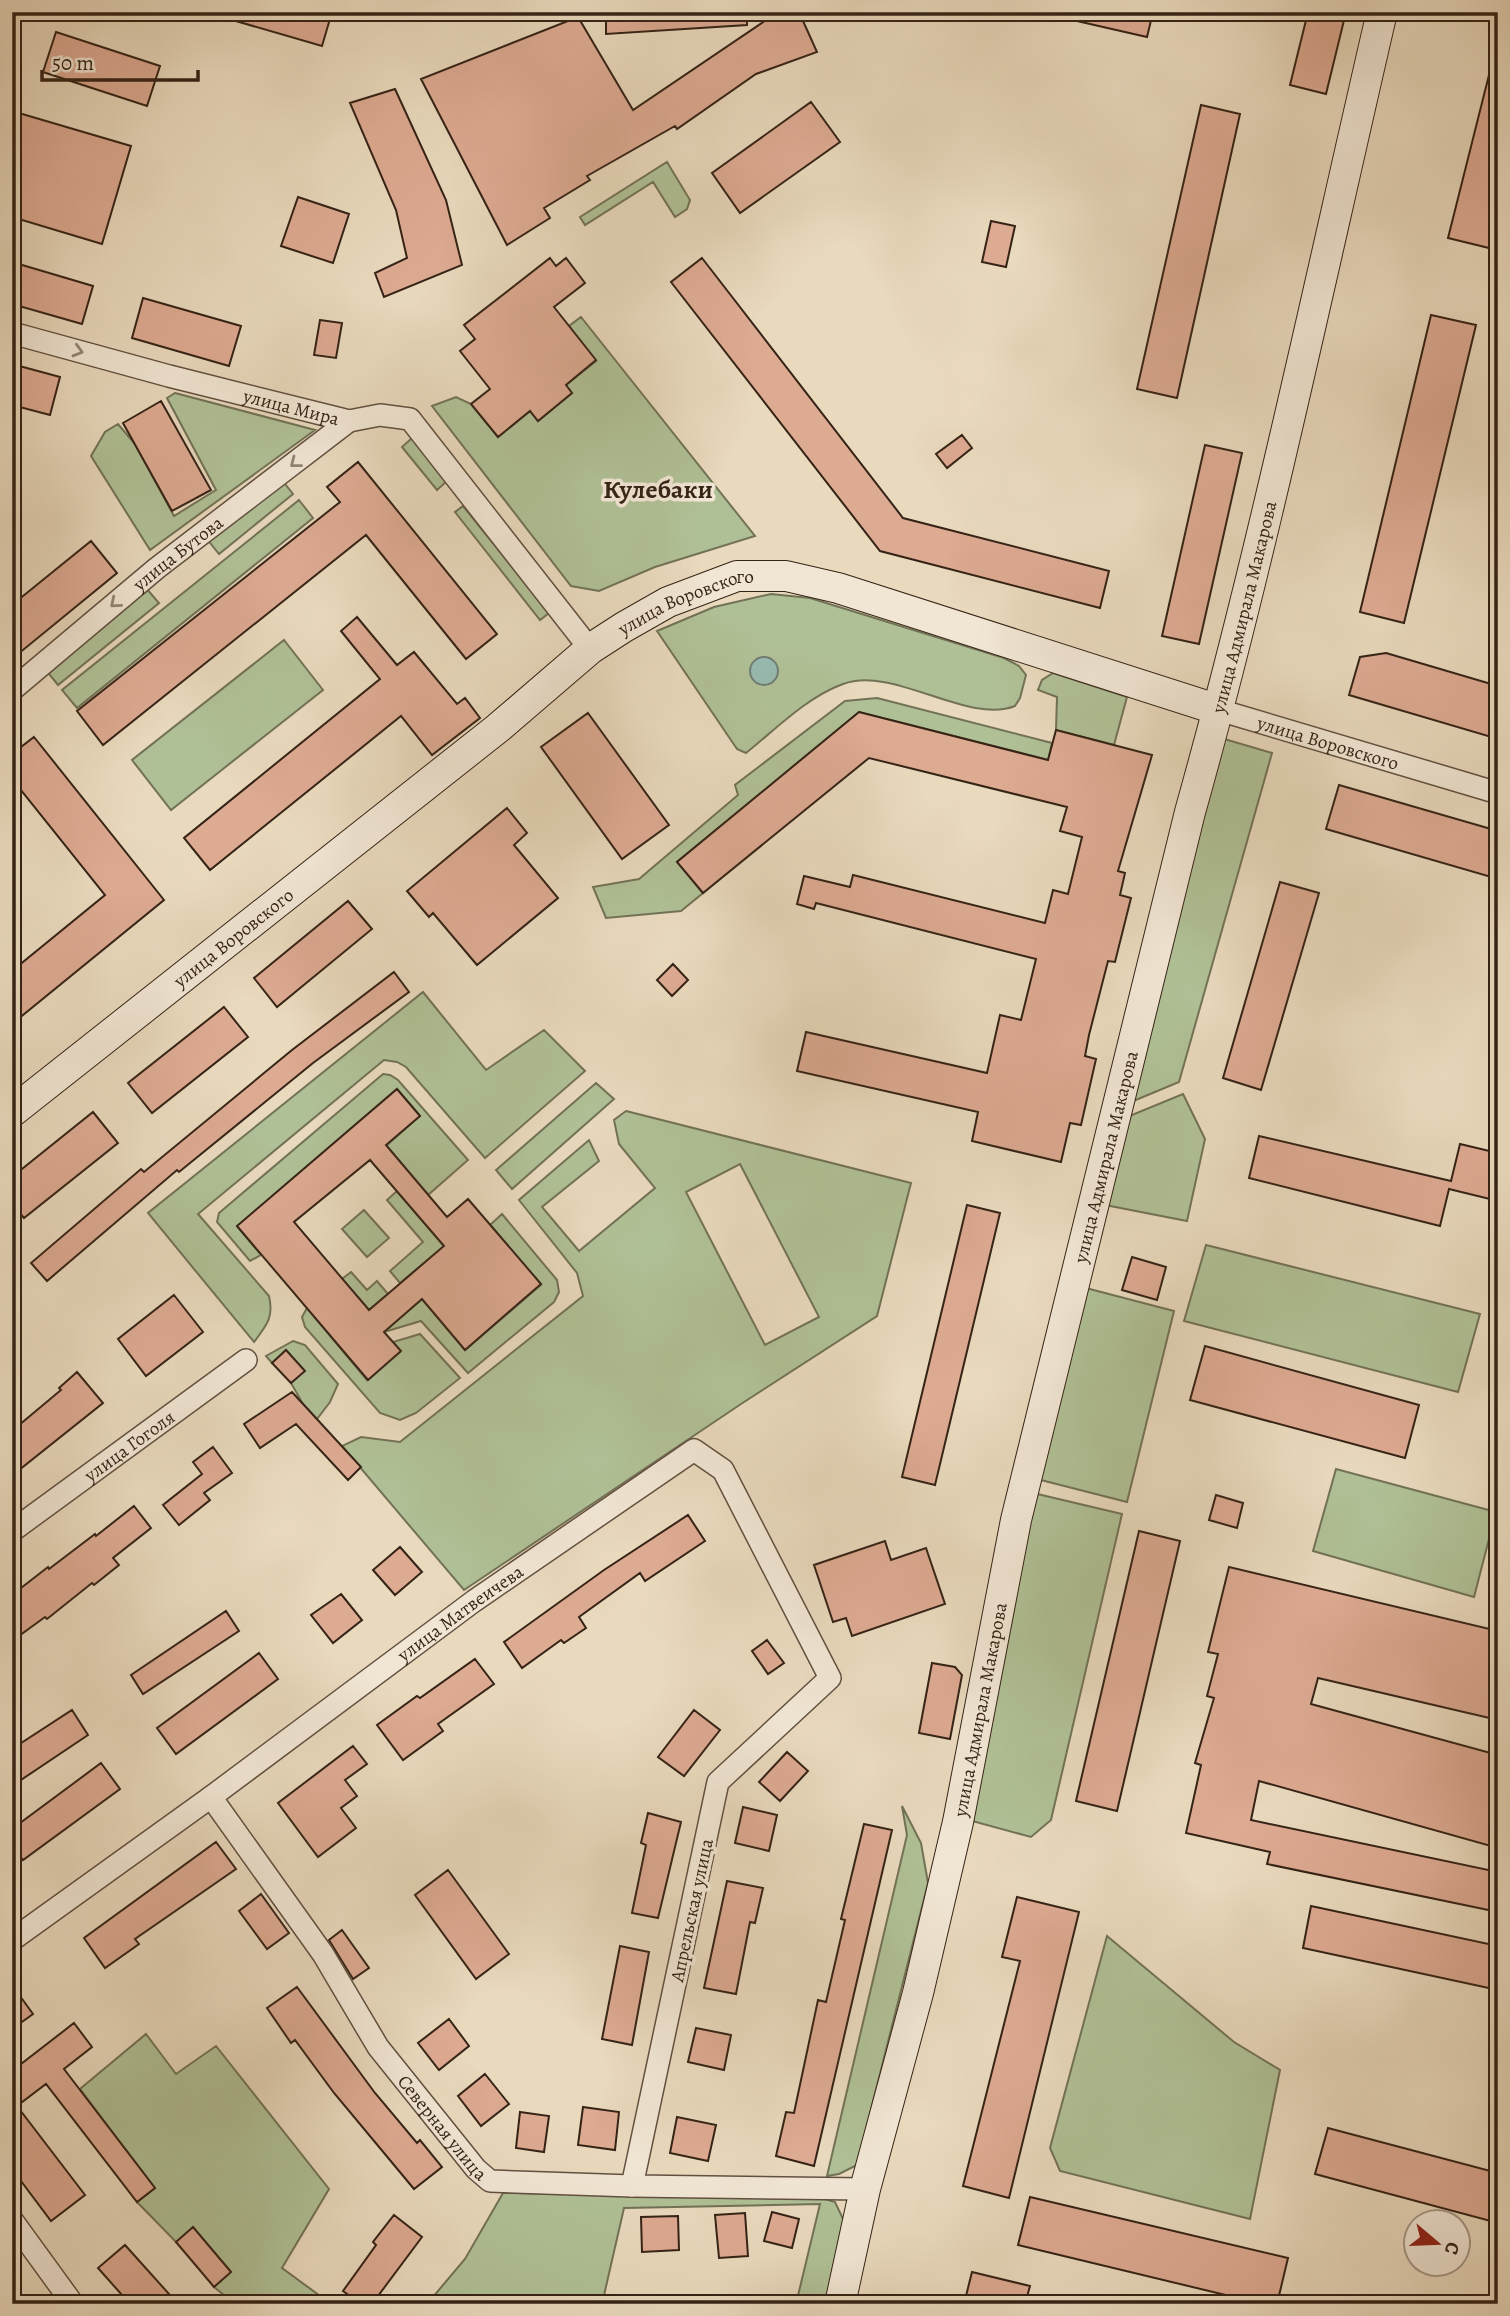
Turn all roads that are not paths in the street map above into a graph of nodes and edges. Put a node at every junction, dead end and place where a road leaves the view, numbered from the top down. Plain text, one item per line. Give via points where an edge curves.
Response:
1 (1382, 12) edge
2 (12, 332) edge
3 (349, 421) junction
4 (590, 649) junction
5 (12, 690) edge
6 (1219, 710) junction
7 (1498, 793) edge
8 (12, 1112) edge
9 (246, 1360) dead end
10 (12, 1531) edge
11 (830, 1678) joint
12 (211, 1797) junction
13 (12, 1940) edge
14 (632, 2186) junction
15 (865, 2189) junction
16 (12, 2220) edge
17 (73, 2304) edge
18 (840, 2304) edge

1 - 6 street, улица Адмирала Макарова
2 -> 3 street, улица Мира
3 - 4 street, улица Мира via 380,415 410,419
3 -> 5 street, улица Бутова via 157,568
4 - 6 street, улица Воровского via 668,602 737,576 786,576 838,588
4 - 8 street, улица Воровского via 498,728
6 - 7 street, улица Воровского
6 - 15 street, улица Адмирала Макарова via 1016,1520 958,1822
9 - 10 street, улица Гоголя
11 - 12 street, улица Матвеичева via 723,1470 694,1450 474,1601
11 - 14 street, Апрельская улица via 718,1782
12 - 13 street, улица Матвеичева
12 - 14 street, Северная улица via 323,1954 378,2048 476,2169 490,2181 504,2183
14 - 15 street, Северная улица
15 - 18 street, улица Адмирала Макарова
16 - 17 street

